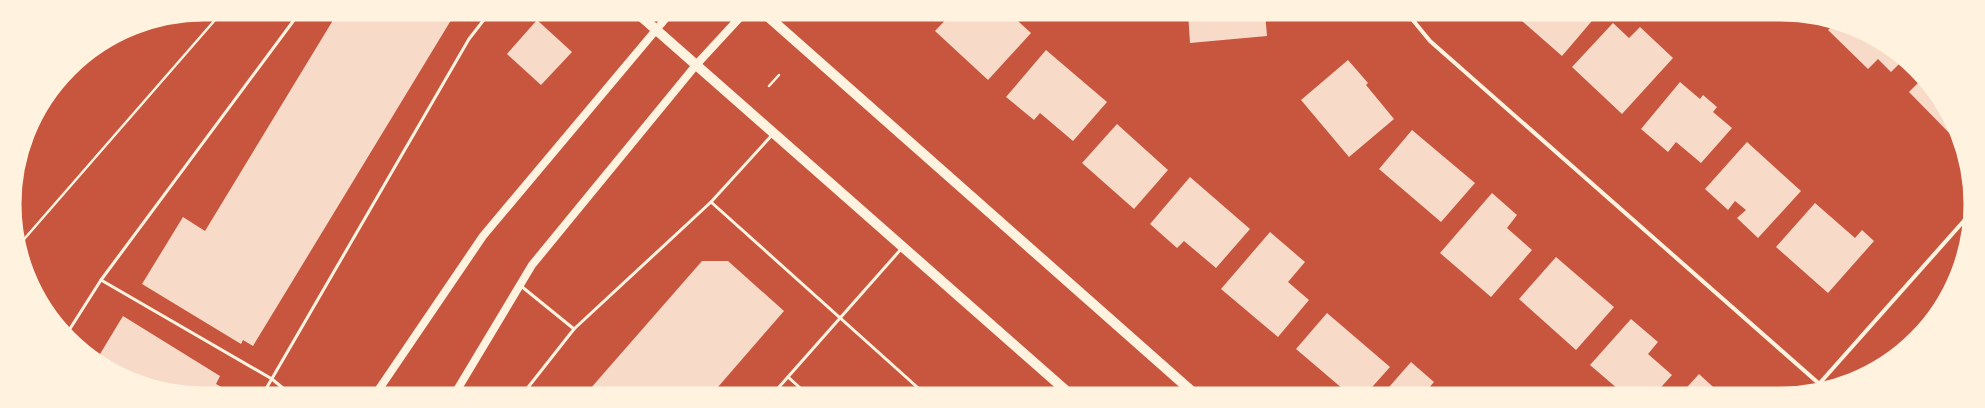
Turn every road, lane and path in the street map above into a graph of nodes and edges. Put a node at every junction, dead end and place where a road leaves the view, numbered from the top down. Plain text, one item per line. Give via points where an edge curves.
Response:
1 (216, 19) edge
2 (295, 19) edge
3 (485, 19) edge
4 (644, 19) edge
5 (665, 19) edge
6 (738, 19) edge
7 (771, 19) edge
8 (1412, 19) edge
9 (656, 30) junction
10 (696, 65) junction
11 (779, 75) dead end
12 (769, 86) dead end
13 (773, 133) junction
14 (711, 202) junction
15 (1965, 219) edge
16 (23, 241) edge
17 (903, 247) junction
18 (101, 280) junction
19 (520, 285) junction
20 (841, 318) junction
21 (574, 329) junction
22 (69, 330) edge
23 (788, 377) junction
24 (272, 380) junction
25 (1819, 384) joint
26 (266, 389) edge
27 (284, 389) edge
28 (378, 389) edge
29 (458, 389) edge
30 (527, 389) edge
31 (777, 389) edge
32 (801, 389) edge
33 (919, 389) edge
34 (1064, 389) edge
35 (1189, 389) edge

1 - 16 path
2 - 18 lane
3 - 24 lane via 469,39
4 - 9 main road
5 - 9 main road
6 - 10 main road
7 - 35 main road
8 - 25 street via 1430,41
9 - 10 main road
9 - 28 main road via 482,236
10 - 13 main road
10 - 19 main road via 532,264
11 - 12 path
13 - 14 lane
13 - 17 main road
14 - 20 lane
14 - 21 lane
15 - 25 street
17 - 20 lane
17 - 34 main road
18 - 22 lane
18 - 24 lane
19 - 21 lane
19 - 29 main road
20 - 23 lane
20 - 33 lane
21 - 30 lane
23 - 31 lane
23 - 32 lane
24 - 26 lane
24 - 27 lane

